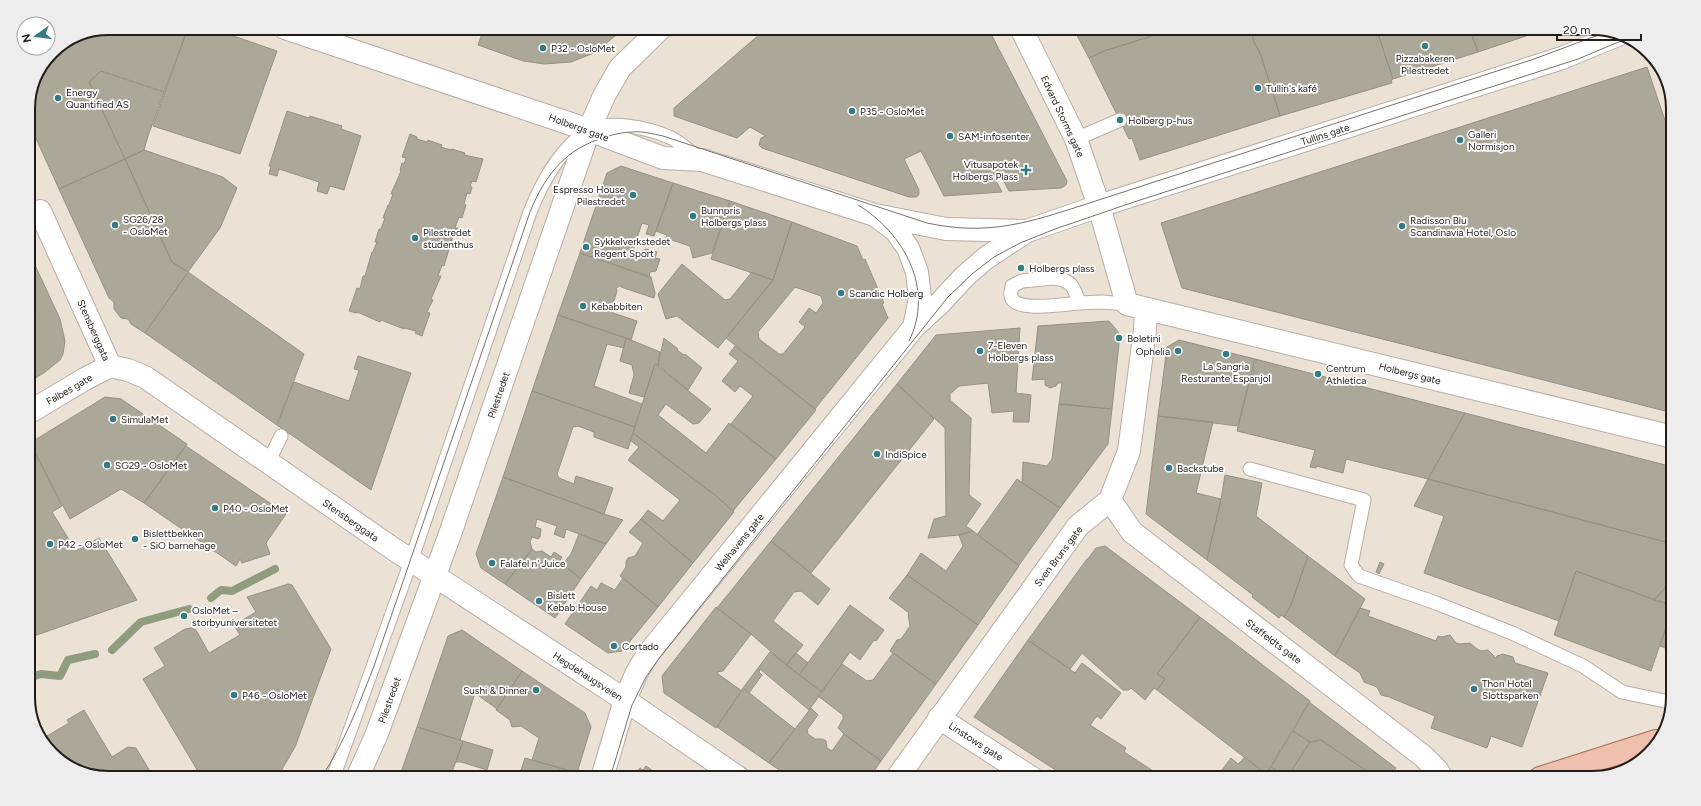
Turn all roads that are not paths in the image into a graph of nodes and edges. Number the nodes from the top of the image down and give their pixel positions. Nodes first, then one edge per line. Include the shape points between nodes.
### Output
1 (306, 35) edge
2 (654, 35) edge
3 (1024, 35) edge
4 (1612, 38) edge
5 (1120, 120) dead end
6 (589, 130) junction
7 (1076, 139) junction
8 (1099, 206) junction
9 (40, 211) dead end
10 (875, 215) junction
11 (1027, 231) junction
12 (1079, 303) junction
13 (1137, 307) junction
14 (914, 327) junction
15 (110, 366) junction
16 (35, 410) edge
17 (1666, 435) edge
18 (282, 436) dead end
19 (268, 463) junction
20 (1250, 469) dead end
21 (1110, 500) junction
22 (411, 561) junction
23 (435, 576) junction
24 (624, 700) junction
25 (1666, 701) edge
26 (939, 718) junction
27 (1649, 744) edge
28 (336, 771) edge
29 (360, 771) edge
30 (604, 771) edge
31 (728, 771) edge
32 (902, 771) edge
33 (1021, 771) edge
34 (1438, 771) edge
35 (1563, 771) edge

1 - 6 street, Holbergs gate
2 - 6 street, Pilestredet via 620,68
3 - 7 street, Edvard Storms gate
4 - 8 street, Tullins gate via 1562,58
5 - 7 lane
6 - 10 street, Holbergs gate via 663,158 702,160
6 - 22 lane via 561,157 538,194
6 - 23 street, Pilestredet
7 - 8 street, Edvard Storms gate
8 - 11 street, Tullins gate
8 - 13 street, Sven Bruns gate
9 - 15 street, Stensberggata
10 - 11 street via 946,229
10 - 14 street via 896,231 908,248 917,272 920,298
11 - 14 street via 986,258
12 - 12 lane via 1029,307 1018,304 1010,295 1012,286 1022,281 1065,279 1074,288
12 - 13 lane via 1102,302
13 - 17 street, Holbergs gate
13 - 21 street, Sven Bruns gate via 1145,330 1129,451
14 - 24 street, Welhavens gate via 648,654
15 - 16 street, Falbes gate
15 - 19 street, Stensberggata via 144,377
18 - 19 lane
19 - 22 street, Stensberggata
20 - 25 lane via 1364,500 1350,565 1359,576 1512,633 1583,666 1622,692
21 - 26 street, Sven Bruns gate via 1078,526
21 - 34 street, Staffeldts gate via 1132,532 1423,756
22 - 23 street, Stensberggata
22 - 28 lane
23 - 24 street, Hegdehaugsveien
23 - 29 street, Pilestredet via 376,736
24 - 30 street, Welhavens gate
24 - 31 street, Hegdehaugsveien
26 - 32 street, Sven Bruns gate
26 - 33 street, Linstows gate
27 - 35 main road

